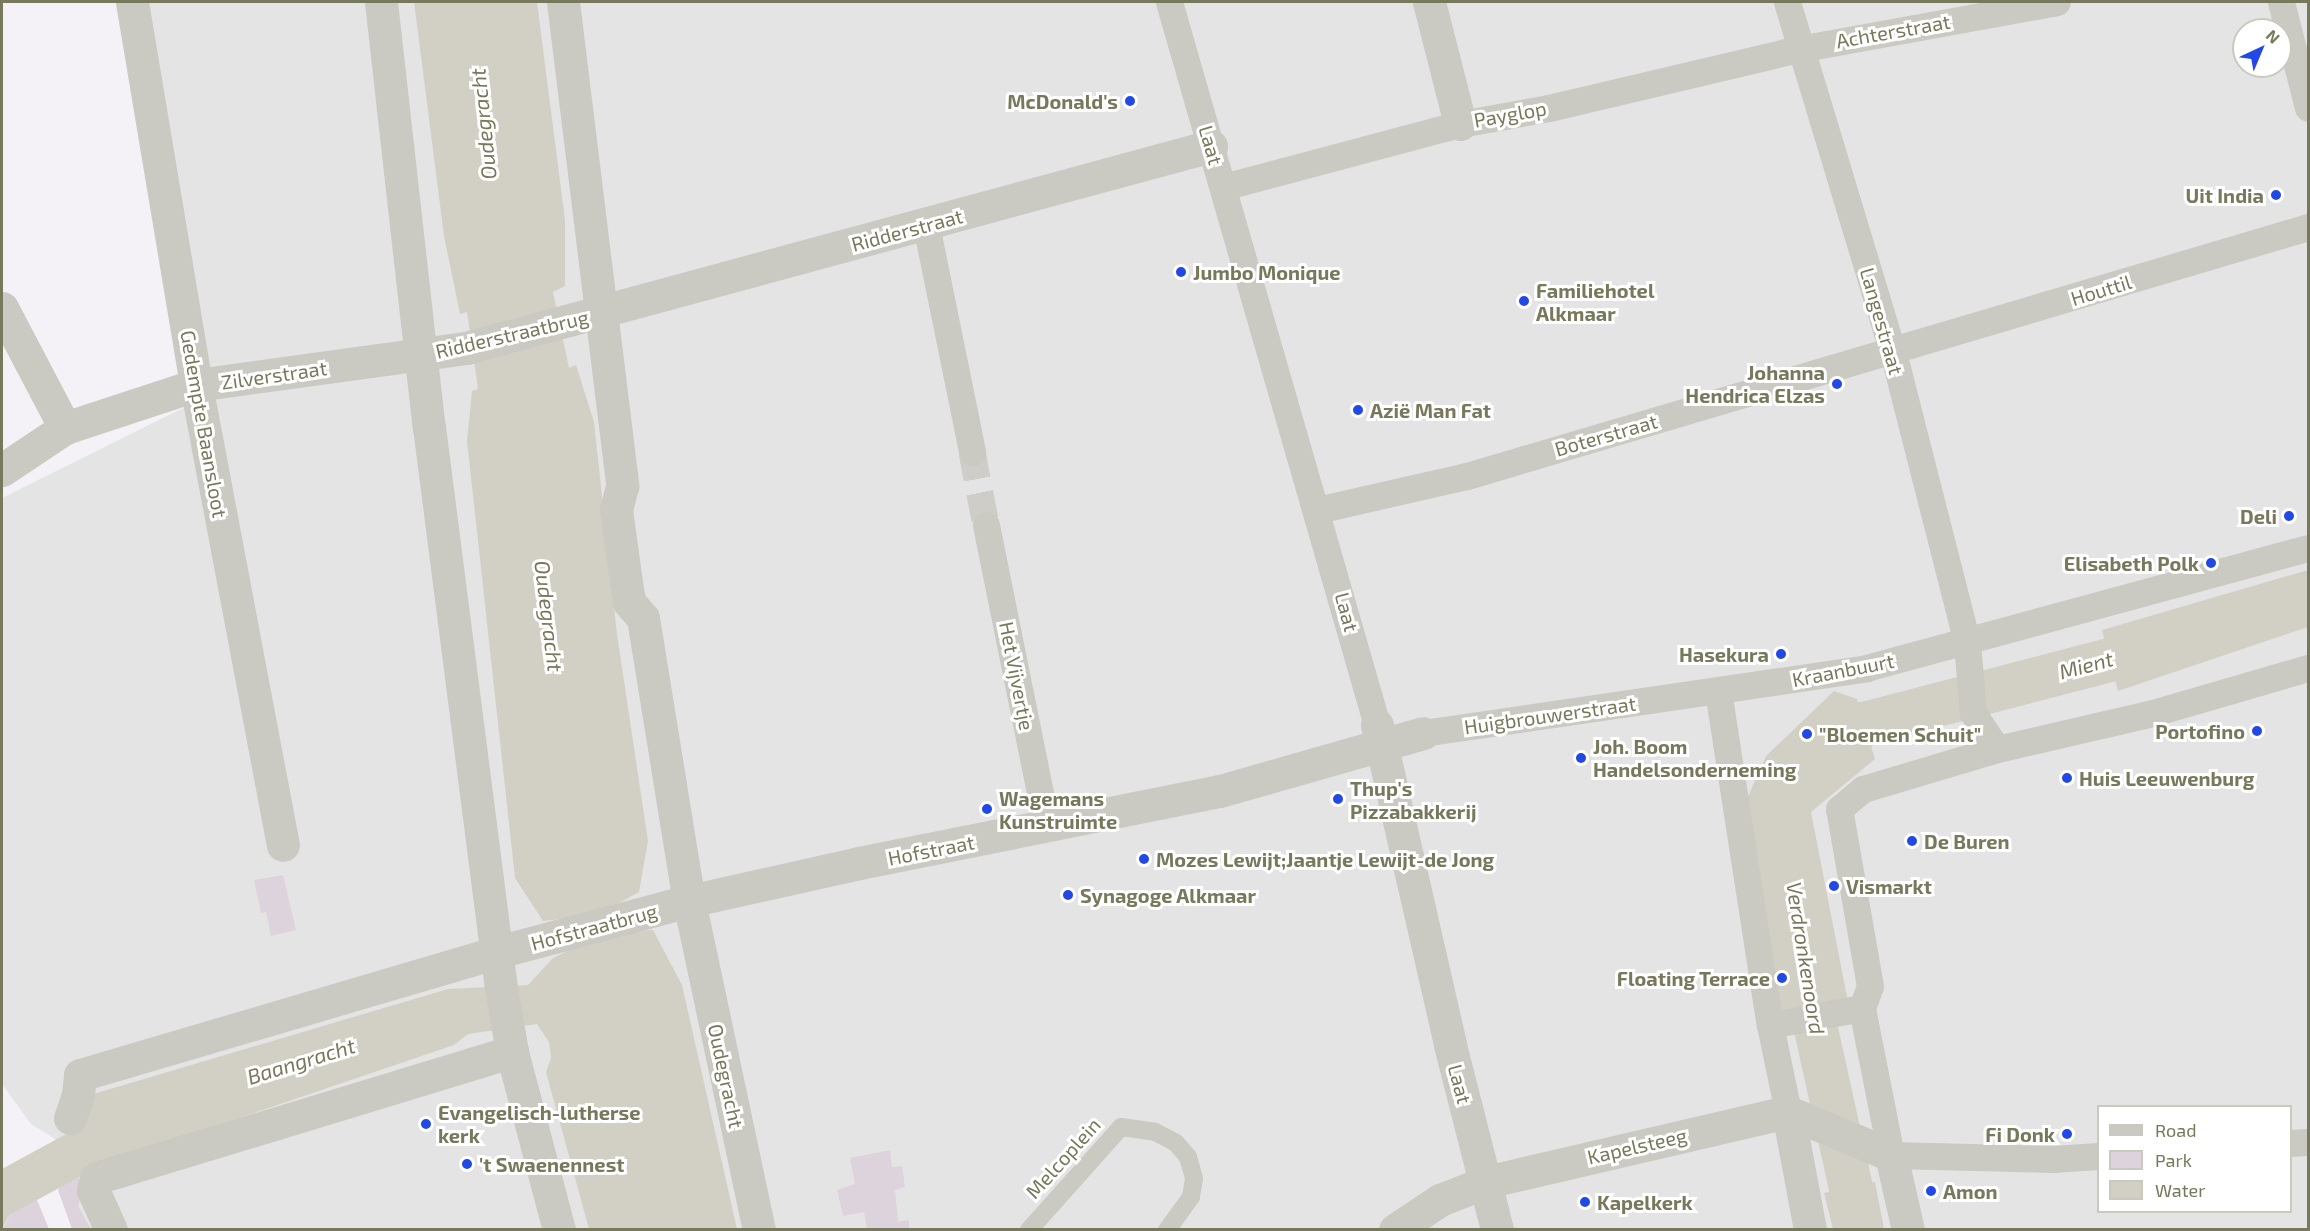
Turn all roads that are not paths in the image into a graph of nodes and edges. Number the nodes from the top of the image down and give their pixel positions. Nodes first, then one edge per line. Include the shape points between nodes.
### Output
1 (132, 2) edge
2 (381, 2) edge
3 (563, 2) edge
4 (1170, 2) edge
5 (1429, 2) edge
6 (1787, 2) edge
7 (2057, 2) edge
8 (2281, 2) edge
9 (1799, 49) junction
10 (2308, 108) edge
11 (1460, 124) junction
12 (1211, 146) junction
13 (1223, 187) junction
14 (926, 225) junction
15 (2308, 227) edge
16 (2, 308) edge
17 (602, 313) junction
18 (1893, 352) junction
19 (422, 355) junction
20 (196, 385) junction
21 (65, 428) junction
22 (972, 452) tunnel mouth
23 (2, 470) edge
24 (1317, 510) junction
25 (987, 525) tunnel mouth
26 (2308, 548) edge
27 (1967, 643) junction
28 (2308, 668) edge
29 (1718, 691) junction
30 (1423, 733) joint
31 (1380, 735) junction
32 (1997, 749) junction
33 (1047, 828) junction
34 (283, 845) dead end
35 (689, 902) junction
36 (498, 952) junction
37 (1861, 1002) junction
38 (1770, 1024) junction
39 (512, 1052) junction
40 (1788, 1112) junction
41 (70, 1118) dead end
42 (2308, 1142) edge
43 (2292, 1143) edge
44 (1891, 1155) junction
45 (2097, 1156) edge
46 (1486, 1182) junction
47 (111, 1230) edge
48 (559, 1230) edge
49 (759, 1230) edge
50 (1029, 1230) edge
51 (1167, 1230) edge
52 (1395, 1230) edge
53 (1497, 1230) edge
54 (1810, 1230) edge
55 (1908, 1230) edge

1 - 20 street, Gedempte Baansloot
2 - 19 street
3 - 17 street, Oudegracht
4 - 12 street, Laat
5 - 11 street
6 - 9 street, Langestraat
7 - 9 street, Achterstraat
8 - 10 street
9 - 11 street, Payglop via 1549,108
9 - 18 street, Langestraat
11 - 13 street, Payglop
12 - 13 street, Laat
12 - 14 street, Ridderstraat
13 - 24 street, Laat
14 - 17 street, Ridderstraat
14 - 22 street
15 - 18 street, Houttil
16 - 21 street
17 - 19 street, Ridderstraatbrug via 466,348
17 - 35 street, Oudegracht via 622,486 616,510 626,582 629,602 644,618
18 - 24 street, Boterstraat via 1467,476
18 - 27 street, Langestraat
19 - 20 street, Zilverstraat
19 - 36 street
20 - 21 street, Zilverstraat
20 - 34 street, Gedempte Baansloot
21 - 23 street, Zilverstraat
24 - 31 street, Laat
25 - 33 street, Het Vijvertje
26 - 27 street
27 - 29 street, Kraanbuurt via 1866,668
27 - 32 street, Langestraat via 1973,713
28 - 32 street via 2153,713
29 - 30 street, Huigbrouwerstraat
29 - 38 street
30 - 31 street, Huigbrouwerstraat
31 - 33 street, Hofstraat via 1220,791
31 - 46 street, Laat via 1449,1039
32 - 37 street via 1863,789 1839,808
33 - 35 street, Hofstraat via 859,863
35 - 36 street, Hofstraatbrug
35 - 49 street, Oudegracht
36 - 39 street
36 - 41 street via 80,1075
37 - 38 street
37 - 44 street
38 - 40 street
39 - 47 street via 96,1178 93,1190
39 - 48 street
40 - 44 street
40 - 46 street, Kapelsteeg
40 - 54 street
42 - 43 street
44 - 45 street via 2053,1159
44 - 55 street
46 - 52 street, Kapelsteeg via 1440,1200
46 - 53 street, Laat
50 - 51 lane, Melcoplein via 1121,1127 1155,1132 1175,1142 1188,1157 1194,1178 1191,1197

